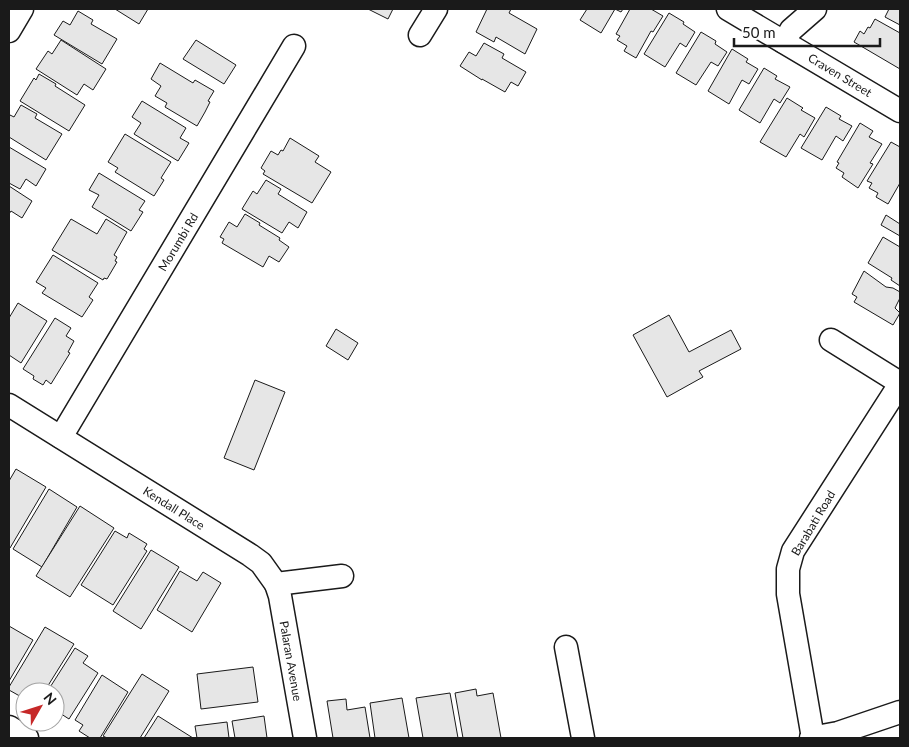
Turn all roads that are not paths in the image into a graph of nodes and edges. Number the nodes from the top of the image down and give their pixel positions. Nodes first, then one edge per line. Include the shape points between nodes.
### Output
1 (22, 9) edge
2 (436, 9) edge
3 (728, 9) edge
4 (815, 9) edge
5 (9, 31) edge
6 (420, 35) dead end
7 (784, 42) junction
8 (294, 46) dead end
9 (900, 111) edge
10 (831, 340) dead end
11 (900, 383) edge
12 (9, 405) edge
13 (61, 437) junction
14 (342, 576) dead end
15 (276, 584) junction
16 (566, 647) dead end
17 (900, 712) edge
18 (9, 727) edge
19 (840, 735) edge
20 (27, 738) edge
21 (305, 738) edge
22 (583, 738) edge
23 (812, 738) edge

1 - 5 street
2 - 6 street
3 - 7 street, Craven Street
4 - 7 street via 791,30
7 - 9 street, Craven Street
8 - 13 street, Morumbi Rd
10 - 11 street
11 - 23 street, Barabati Road via 793,551 788,569 788,594
12 - 13 street, Kendall Place
13 - 15 street, Kendall Place via 250,555 261,563
14 - 15 street
15 - 21 street, Palaran Avenue
16 - 22 street
17 - 19 street
18 - 20 street
19 - 23 street

